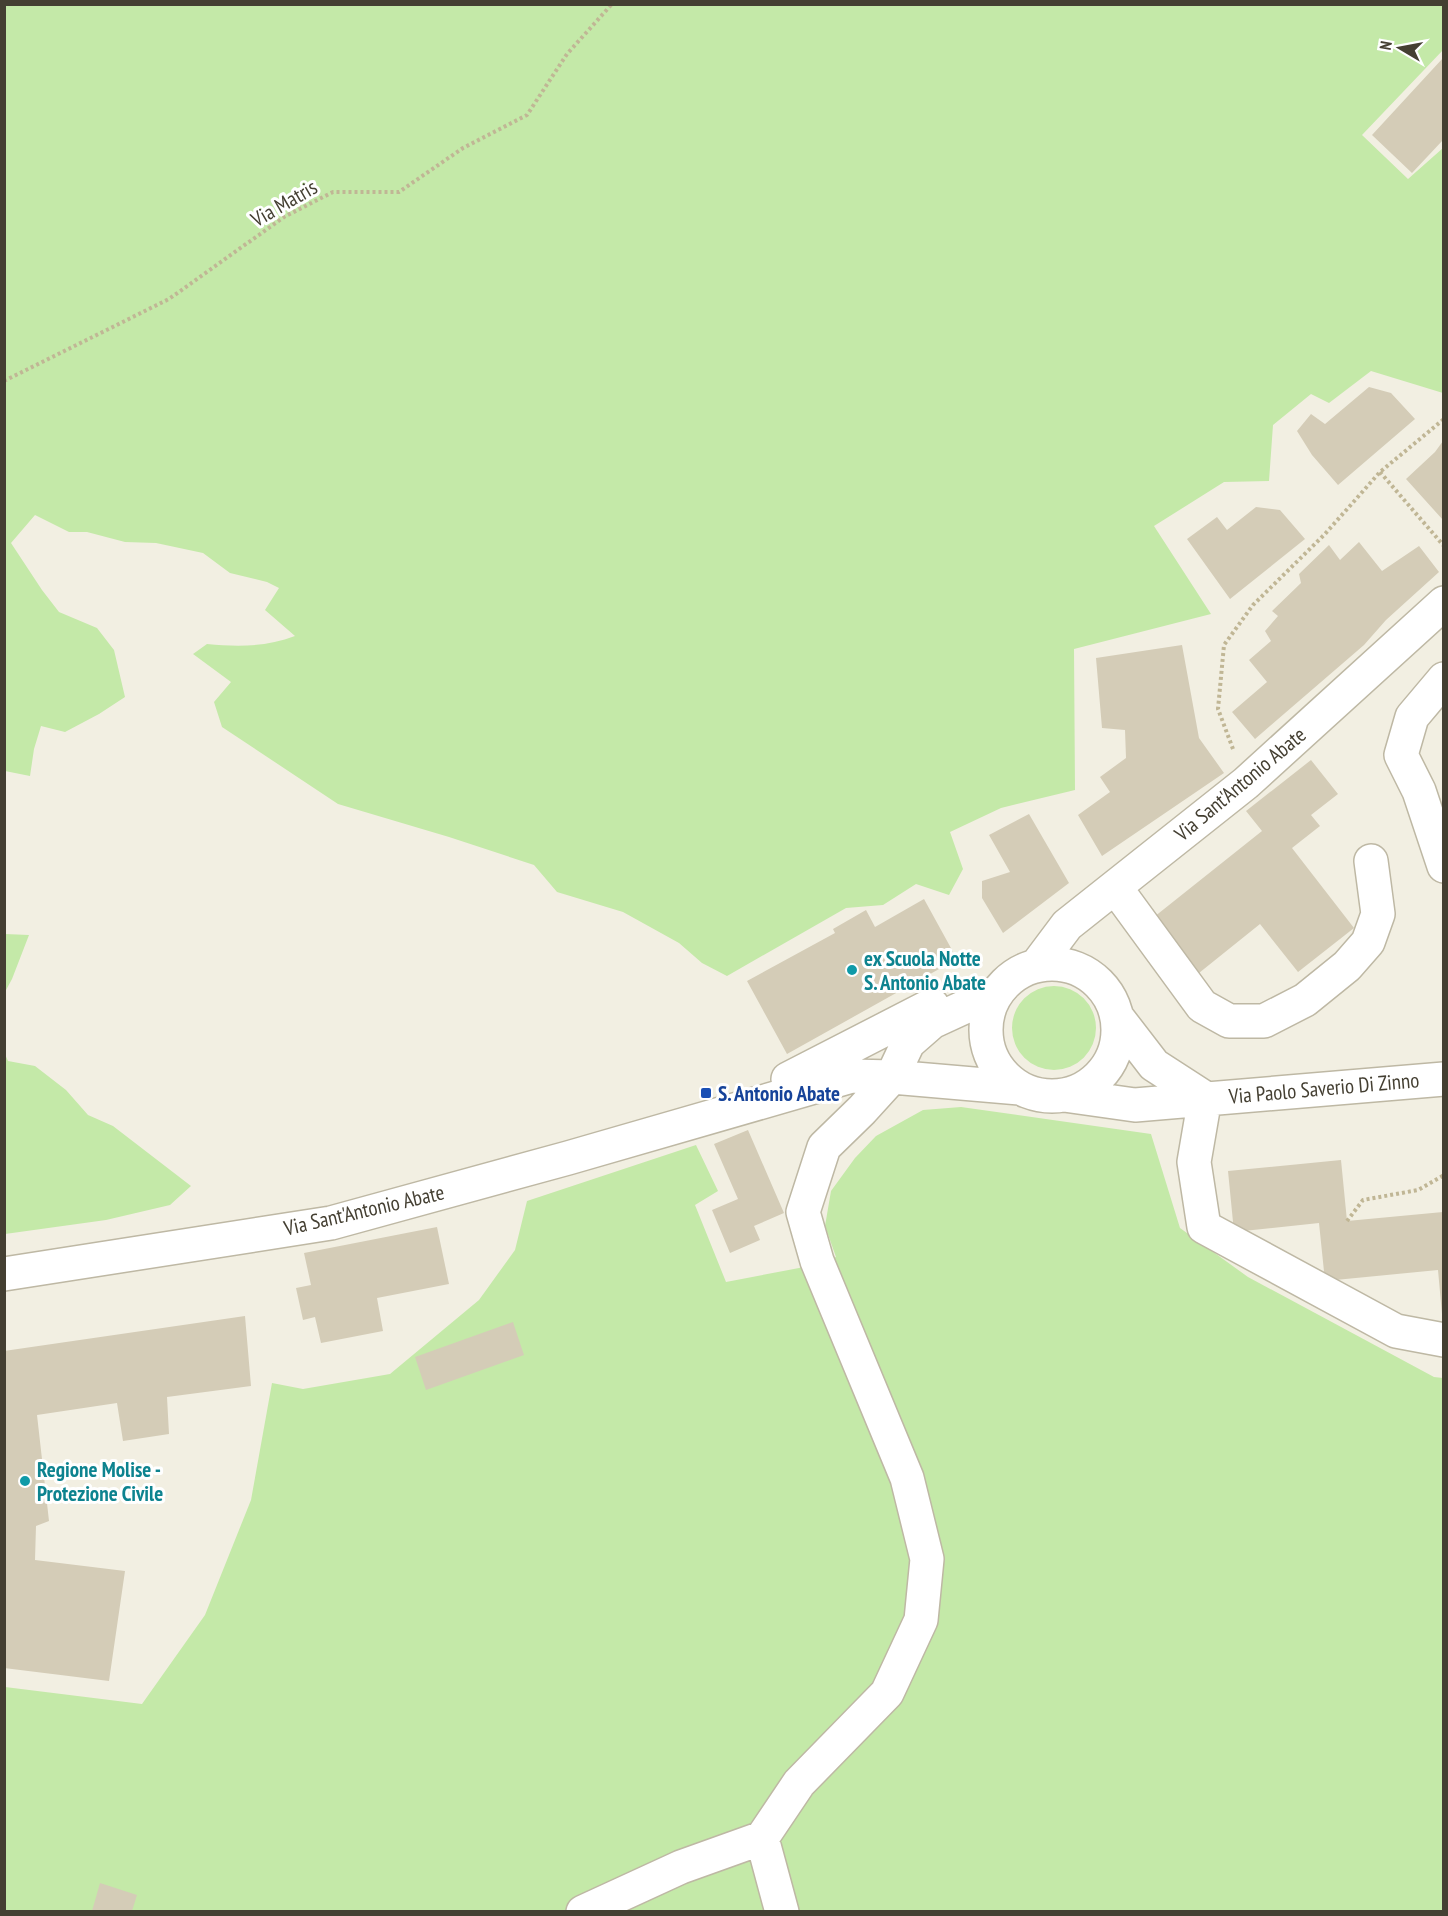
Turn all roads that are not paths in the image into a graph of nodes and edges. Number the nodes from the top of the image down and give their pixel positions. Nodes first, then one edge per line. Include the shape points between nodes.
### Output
1 (1443, 603) edge
2 (1443, 679) edge
3 (1371, 861) dead end
4 (1443, 866) edge
5 (1115, 887) junction
6 (1016, 977) junction
7 (1117, 1017) junction
8 (892, 1077) junction
9 (1443, 1078) edge
10 (1020, 1088) junction
11 (1064, 1095) junction
12 (1205, 1098) junction
13 (717, 1116) junction
14 (4, 1274) edge
15 (1443, 1340) edge
16 (762, 1838) junction
17 (583, 1911) edge
18 (782, 1911) edge

1 - 5 street, Via Sant'Antonio Abate via 1246,783
2 - 4 street via 1412,717 1401,755 1419,791
3 - 5 street via 1378,914 1368,942 1347,966 1305,1000 1264,1021 1229,1021 1202,1006
5 - 6 street, Via Sant'Antonio Abate via 1067,926
6 - 7 street via 1058,963 1078,969 1096,981 1109,997
6 - 8 street via 932,1022 908,1042
6 - 10 street via 987,1017 987,1045 999,1070
6 - 13 street, Via Sant'Antonio Abate via 981,983 930,1006
7 - 11 street via 1116,1043 1107,1067 1088,1085
7 - 12 street, Via Paolo Saverio Di Zinno via 1154,1065
8 - 10 street, Via Sant'Antonio Abate
8 - 13 street, Via Sant'Antonio Abate via 852,1076
8 - 16 street via 824,1147 803,1212 817,1261 907,1478 927,1559 921,1620 887,1693 799,1783
9 - 12 street, Via Paolo Saverio Di Zinno
10 - 11 street via 1041,1095
11 - 12 street, Via Paolo Saverio Di Zinno via 1135,1105
12 - 15 street via 1194,1162 1204,1227 1396,1331
13 - 14 street, Via Sant'Antonio Abate via 331,1223
16 - 17 street via 681,1867
16 - 18 street

